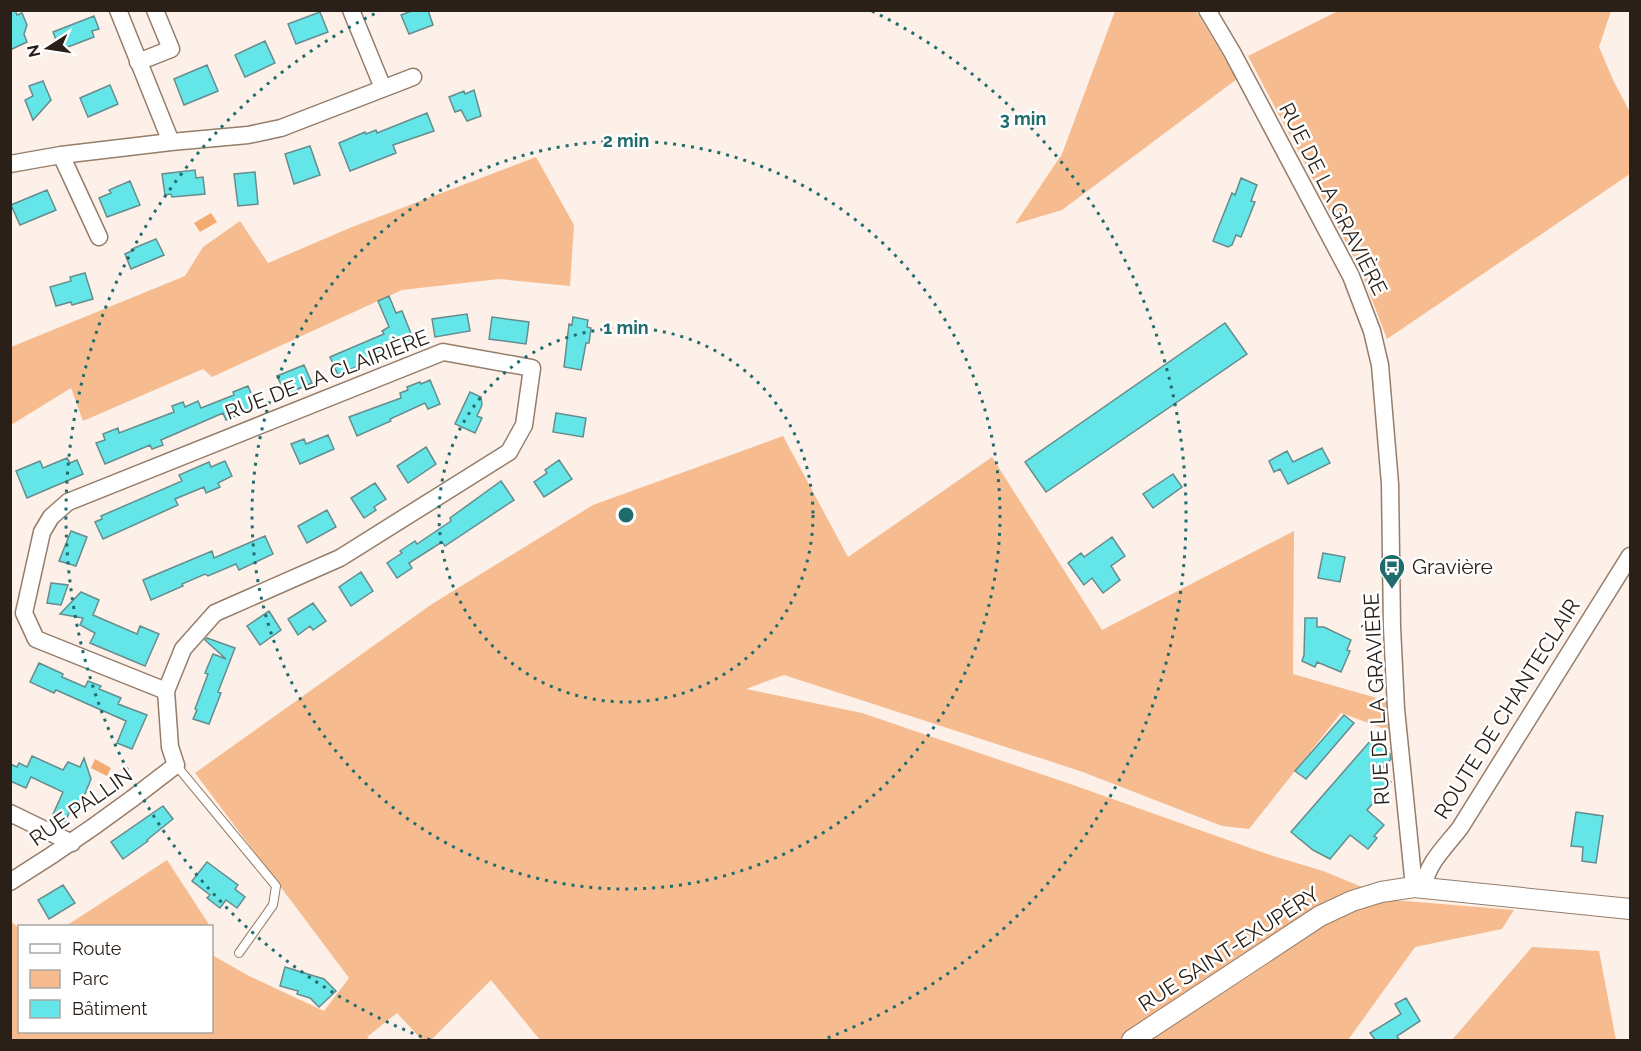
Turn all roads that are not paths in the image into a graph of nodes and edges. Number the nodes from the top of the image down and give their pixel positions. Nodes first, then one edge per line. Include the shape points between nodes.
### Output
1 (118, 10) edge
2 (155, 10) edge
3 (351, 10) edge
4 (1207, 10) edge
5 (138, 62) junction
6 (413, 77) dead end
7 (383, 88) junction
8 (171, 142) junction
9 (61, 155) junction
10 (11, 161) edge
11 (99, 237) dead end
12 (1630, 556) edge
13 (166, 691) junction
14 (176, 765) junction
15 (10, 813) edge
16 (72, 843) junction
17 (10, 882) edge
18 (1419, 887) junction
19 (1630, 909) edge
20 (239, 953) dead end
21 (1132, 1041) edge

1 - 5 street
2 - 5 street via 171,49
3 - 7 street
4 - 18 street, RUE DE LA GRAVIÈRE via 1351,276 1372,331 1384,396 1390,484 1396,709
5 - 8 street
6 - 7 street
7 - 8 street via 281,128
8 - 9 street
9 - 10 street
9 - 11 street
12 - 18 street, ROUTE DE CHANTECLAIR
13 - 13 street, RUE DE LA CLAIRIÈRE via 36,639 24,613 42,532 51,517 68,502 443,352 532,368 524,425 509,452 340,558 214,613 183,649
13 - 14 street, RUE DE LA CLAIRIÈRE via 170,747
14 - 16 street, RUE PALLIN
14 - 20 lane via 276,886 273,905
15 - 16 street
16 - 17 street, RUE PALLIN
18 - 19 street, RUE SAINT-EXUPÉRY
18 - 21 street, RUE SAINT-EXUPÉRY via 1381,892 1320,916

